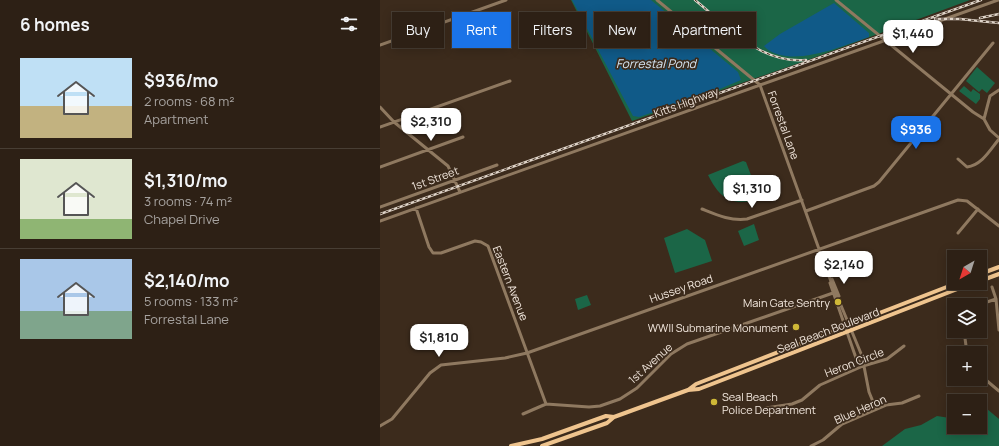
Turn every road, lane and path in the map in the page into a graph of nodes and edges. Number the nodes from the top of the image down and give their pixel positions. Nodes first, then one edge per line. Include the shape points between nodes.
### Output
1 (506, 0) edge
2 (657, 0) edge
3 (836, 0) edge
4 (998, 0) edge
5 (885, 40) junction
6 (993, 43) dead end
7 (380, 45) edge
8 (510, 81) dead end
9 (760, 85) junction
10 (999, 90) edge
11 (952, 95) junction
12 (380, 107) edge
13 (984, 118) junction
14 (394, 122) junction
15 (380, 127) edge
16 (463, 137) dead end
17 (999, 138) edge
18 (429, 149) junction
19 (958, 159) dead end
20 (497, 165) dead end
21 (380, 167) edge
22 (454, 181) junction
23 (460, 192) junction
24 (802, 200) junction
25 (380, 207) edge
26 (416, 208) junction
27 (702, 209) dead end
28 (978, 209) junction
29 (806, 211) junction
30 (380, 221) edge
31 (999, 226) edge
32 (958, 233) dead end
33 (820, 249) junction
34 (999, 267) edge
35 (987, 271) edge
36 (999, 274) edge
37 (829, 275) junction
38 (987, 278) edge
39 (947, 286) edge
40 (992, 287) dead end
41 (955, 290) edge
42 (833, 293) junction
43 (996, 299) junction
44 (987, 302) edge
45 (847, 325) junction
46 (999, 330) edge
47 (849, 331) junction
48 (904, 346) dead end
49 (527, 353) junction
50 (863, 366) junction
51 (987, 381) edge
52 (688, 390) junction
53 (999, 391) edge
54 (919, 396) dead end
55 (546, 404) junction
56 (766, 408) dead end
57 (876, 409) junction
58 (523, 414) dead end
59 (614, 417) junction
60 (380, 426) edge
61 (511, 446) edge
62 (542, 446) edge
63 (811, 446) edge

1 - 7 street
2 - 9 street, Forrestal Lane
3 - 5 street
4 - 5 street, Kitts Highway
5 - 9 street, Kitts Highway
5 - 11 street
6 - 11 street
8 - 14 street
9 - 23 street, Kitts Highway
9 - 24 street, Forrestal Lane
10 - 13 street via 990,96
11 - 13 street
11 - 29 street via 884,178 874,186
12 - 14 street
13 - 17 street via 990,130
14 - 15 street
14 - 18 street
16 - 18 street
17 - 19 street via 984,158 971,166 967,167
18 - 21 street
18 - 22 street via 448,166
20 - 22 street, 1st Street
22 - 23 street
22 - 25 street, 1st Street
23 - 26 street, Kitts Highway
24 - 27 street via 738,220 722,218
24 - 29 street, Forrestal Lane
26 - 30 street, Kitts Highway
26 - 49 street, Eastern Avenue via 433,253 441,253 475,241 488,246
28 - 31 street, Hussey Road
28 - 32 street
28 - 33 street, Hussey Road via 967,200 958,200
29 - 33 street, Forrestal Lane
33 - 37 street, Forrestal Lane
33 - 49 street, Hussey Road
34 - 35 main road
36 - 38 main road
37 - 42 street, Forrestal Lane
37 - 45 street, Forrestal Lane
39 - 45 main road, Seal Beach Boulevard
40 - 43 street
41 - 47 main road, Seal Beach Boulevard
42 - 45 street, Forrestal Lane
42 - 55 street, 1st Avenue via 687,344 671,354 632,391 609,403 589,407
43 - 44 street
43 - 46 street
45 - 47 street
45 - 52 main road, Seal Beach Boulevard via 696,384
47 - 50 street via 862,356
47 - 50 street via 856,358
47 - 52 main road, Seal Beach Boulevard via 699,389
48 - 50 street, Heron Circle via 887,359
49 - 55 street, Eastern Avenue
49 - 60 street, Hussey Road via 442,365 430,373 392,419
50 - 56 street, Heron Circle via 820,385 802,400
50 - 57 street
51 - 53 street
52 - 59 main road, Seal Beach Boulevard
54 - 57 street, Blue Heron
55 - 58 street, 1st Avenue
57 - 63 street, Blue Heron via 842,424
59 - 61 main road, Seal Beach Boulevard via 606,416 553,436
59 - 62 main road, Seal Beach Boulevard via 607,423

